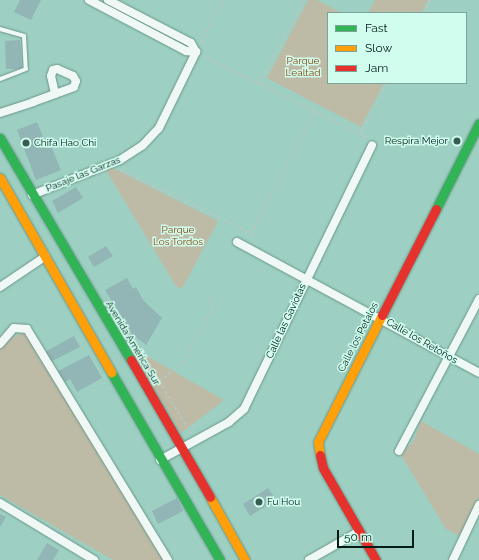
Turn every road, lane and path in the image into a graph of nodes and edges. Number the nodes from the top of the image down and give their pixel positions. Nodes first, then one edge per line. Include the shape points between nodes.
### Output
1 (89, 0) edge
2 (108, 0) edge
3 (224, 0) edge
4 (304, 0) edge
5 (431, 0) edge
6 (425, 12) edge
7 (0, 29) edge
8 (196, 52) junction
9 (0, 79) edge
10 (260, 84) junction
11 (386, 84) edge
12 (55, 94) dead end
13 (315, 111) junction
14 (0, 113) edge
15 (479, 123) edge
16 (360, 134) junction
17 (476, 137) edge
18 (0, 138) edge
19 (372, 145) joint
20 (110, 164) junction
21 (0, 178) edge
22 (32, 194) junction
23 (251, 233) junction
24 (237, 242) dead end
25 (251, 250) junction
26 (46, 256) junction
27 (306, 279) junction
28 (0, 287) edge
29 (206, 296) dead end
30 (479, 299) edge
31 (116, 309) dead end
32 (380, 317) junction
33 (0, 344) edge
34 (450, 357) junction
35 (479, 373) edge
36 (159, 380) junction
37 (195, 440) junction
38 (183, 447) junction
39 (399, 451) dead end
40 (160, 460) junction
41 (0, 503) edge
42 (479, 505) edge
43 (358, 532) junction
44 (94, 560) edge
45 (168, 560) edge
46 (220, 560) edge
47 (245, 560) edge
48 (309, 560) edge
49 (376, 560) edge
50 (453, 560) edge

1 - 8 street via 186,51
2 - 8 street via 191,43
3 - 8 path
4 - 10 path
5 - 6 path
7 - 9 lane via 24,36 26,69
8 - 10 path
8 - 20 street, Pasaje las Garzas via 159,128 143,146
10 - 13 path
11 - 16 path
12 - 14 street
13 - 16 path
13 - 23 path
15 - 17 main road, Calle los Petalos
16 - 19 path via 368,138
17 - 32 main road, Calle los Petalos
18 - 22 main road, Avenida América Sur
19 - 27 street, Calle las Gaviotas
20 - 22 street, Pasaje las Garzas
20 - 23 path
21 - 26 main road
22 - 38 main road, Avenida América Sur
23 - 25 path via 256,239
24 - 25 street, Calle los Retoños
25 - 27 street, Calle los Retoños
26 - 28 street
26 - 40 main road
27 - 32 street, Calle los Retoños
27 - 37 street, Calle las Gaviotas via 244,409
29 - 36 path via 213,305 183,363
30 - 34 street
31 - 36 path
32 - 34 street, Calle los Retoños
32 - 43 main road, Calle los Petalos via 318,442 322,468
33 - 45 street via 14,328 27,329
34 - 35 street, Calle los Retoños
34 - 39 street
36 - 37 path
37 - 38 street, Calle las Gaviotas
38 - 40 street, Calle las Gaviotas
38 - 47 main road, Avenida América Sur
40 - 46 main road
41 - 44 street
42 - 50 street
43 - 48 street
43 - 49 main road, Calle los Petalos

